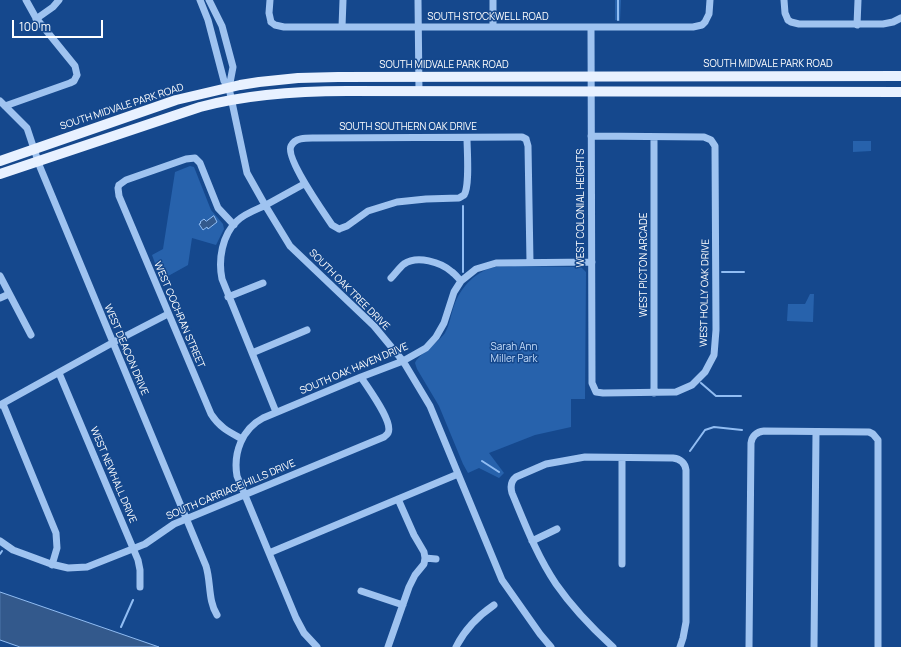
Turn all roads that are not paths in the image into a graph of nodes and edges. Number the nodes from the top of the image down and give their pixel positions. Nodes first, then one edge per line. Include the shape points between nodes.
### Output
1 (26, 0) edge
2 (59, 0) edge
3 (200, 0) edge
4 (209, 0) edge
5 (270, 0) edge
6 (343, 0) edge
7 (418, 0) edge
8 (493, 0) edge
9 (710, 0) edge
10 (784, 0) edge
11 (858, 0) edge
12 (901, 18) edge
13 (36, 19) junction
14 (788, 20) junction
15 (857, 25) junction
16 (782, 26) dead end
17 (342, 27) junction
18 (418, 27) junction
19 (493, 27) junction
20 (590, 27) junction
21 (901, 76) edge
22 (419, 77) junction
23 (590, 77) junction
24 (229, 88) junction
25 (419, 91) junction
26 (590, 91) junction
27 (901, 92) edge
28 (231, 100) junction
29 (3, 104) edge
30 (591, 136) junction
31 (654, 137) junction
32 (467, 138) junction
33 (34, 149) junction
34 (0, 161) edge
35 (38, 161) junction
36 (0, 174) edge
37 (304, 184) junction
38 (264, 205) junction
39 (234, 224) junction
40 (530, 262) junction
41 (592, 262) junction
42 (0, 276) edge
43 (391, 278) dead end
44 (461, 281) junction
45 (263, 283) dead end
46 (9, 294) junction
47 (228, 297) junction
48 (0, 298) edge
49 (168, 314) junction
50 (307, 330) dead end
51 (31, 335) dead end
52 (112, 342) junction
53 (252, 353) junction
54 (403, 361) junction
55 (59, 373) junction
56 (361, 377) junction
57 (593, 391) joint
58 (654, 393) junction
59 (2, 404) edge
60 (276, 412) junction
61 (816, 432) junction
62 (242, 439) junction
63 (622, 458) junction
64 (458, 474) junction
65 (244, 495) junction
66 (398, 499) junction
67 (186, 519) junction
68 (557, 529) dead end
69 (0, 541) edge
70 (532, 541) junction
71 (133, 549) junction
72 (269, 553) junction
73 (425, 558) junction
74 (436, 559) dead end
75 (622, 564) dead end
76 (52, 565) junction
77 (140, 587) dead end
78 (361, 591) dead end
79 (402, 605) junction
80 (494, 605) dead end
81 (217, 615) dead end
82 (317, 647) edge
83 (388, 647) edge
84 (456, 647) edge
85 (551, 647) edge
86 (613, 647) edge
87 (680, 647) edge
88 (749, 647) edge
89 (814, 647) edge
90 (878, 647) edge

1 - 13 street
2 - 13 street
3 - 24 street via 224,81
4 - 24 street via 222,26 233,66
5 - 17 street, SOUTH STOCKWELL ROAD via 269,24 284,27
6 - 17 street
7 - 18 street
8 - 19 street
9 - 20 street, SOUTH STOCKWELL ROAD via 708,24 693,27
10 - 14 street
11 - 15 street
12 - 15 street via 888,24
13 - 29 street via 75,66 80,76 70,83
14 - 15 street via 795,24
14 - 16 street
17 - 18 street, SOUTH STOCKWELL ROAD
18 - 19 street, SOUTH STOCKWELL ROAD
18 - 22 street
19 - 20 street, SOUTH STOCKWELL ROAD
20 - 23 street, WEST COLONIAL HEIGHTS
21 - 23 main road, SOUTH MIDVALE PARK ROAD
22 - 23 main road, SOUTH MIDVALE PARK ROAD
22 - 24 main road, SOUTH MIDVALE PARK ROAD via 303,78
22 - 25 street
23 - 26 street, WEST COLONIAL HEIGHTS
24 - 28 street, SOUTH OAK TREE DRIVE
24 - 33 main road, SOUTH MIDVALE PARK ROAD via 176,100
25 - 26 main road
25 - 28 main road via 318,91
26 - 27 main road
26 - 30 street, WEST COLONIAL HEIGHTS
28 - 35 main road via 200,107
28 - 38 street, SOUTH OAK TREE DRIVE via 247,173
29 - 33 street, WEST DEACON DRIVE via 27,128
30 - 31 street
30 - 41 street, WEST COLONIAL HEIGHTS
31 - 58 street, WEST PICTON ARCADE
31 - 58 street, WEST HOLLY OAK DRIVE via 704,137 713,139 716,148 714,355 705,372 692,385 676,392
32 - 37 street, SOUTH SOUTHERN OAK DRIVE via 300,139 289,143 291,156
32 - 37 street via 466,197 397,202 368,212 339,232
32 - 40 street, SOUTH SOUTHERN OAK DRIVE via 527,138
33 - 34 main road, SOUTH MIDVALE PARK ROAD
33 - 35 street, WEST DEACON DRIVE
35 - 36 main road
35 - 52 street, WEST DEACON DRIVE
37 - 38 street
38 - 39 street
38 - 54 street, SOUTH OAK TREE DRIVE via 290,246 374,326
39 - 47 street via 223,247 220,270
39 - 49 street, WEST COCHRAN STREET via 218,208 197,157 117,184 119,196
40 - 41 street, SOUTH OAK HAVEN DRIVE
40 - 44 street, SOUTH OAK HAVEN DRIVE via 496,263 476,269
41 - 57 street, WEST COLONIAL HEIGHTS
42 - 46 street
43 - 44 street via 404,264 425,261 440,264
44 - 54 street, SOUTH OAK HAVEN DRIVE via 436,337 426,348
45 - 47 street
46 - 48 street
46 - 51 street
47 - 53 street
49 - 52 street
49 - 62 street, WEST COCHRAN STREET via 211,414 223,429
50 - 53 street
52 - 55 street
52 - 67 street, WEST DEACON DRIVE
53 - 60 street
54 - 56 street, SOUTH OAK HAVEN DRIVE
54 - 64 street, SOUTH OAK TREE DRIVE via 430,406
55 - 59 street
55 - 71 street, WEST NEWHALL DRIVE
56 - 60 street, SOUTH OAK HAVEN DRIVE
56 - 65 street, SOUTH CARRIAGE HILLS DRIVE via 377,400 391,431 384,437
57 - 58 street, WEST HOLLY OAK DRIVE
59 - 76 street via 56,533 57,548
60 - 62 street, SOUTH OAK HAVEN DRIVE via 256,422
61 - 88 street via 761,432 752,435
61 - 89 street
61 - 90 street via 877,433
62 - 65 street, SOUTH OAK HAVEN DRIVE via 236,468
63 - 70 street via 585,457 546,464 509,482
63 - 75 street
63 - 87 street via 684,458 686,622
64 - 66 street
64 - 85 street, SOUTH OAK TREE DRIVE via 502,580
65 - 67 street, SOUTH CARRIAGE HILLS DRIVE
65 - 72 street, SOUTH OAK HAVEN DRIVE
66 - 72 street
66 - 73 street
67 - 71 street, SOUTH CARRIAGE HILLS DRIVE via 169,526 150,541
67 - 81 street, WEST DEACON DRIVE via 206,566 212,602
68 - 70 street
69 - 76 street, SOUTH CARRIAGE HILLS DRIVE via 13,550
70 - 86 street via 565,596
71 - 76 street, SOUTH CARRIAGE HILLS DRIVE via 87,567 68,568
71 - 77 street, WEST NEWHALL DRIVE via 139,565
72 - 82 street, SOUTH OAK HAVEN DRIVE via 296,618
73 - 74 street
73 - 79 street
78 - 79 street
79 - 83 street
80 - 84 street via 472,623

